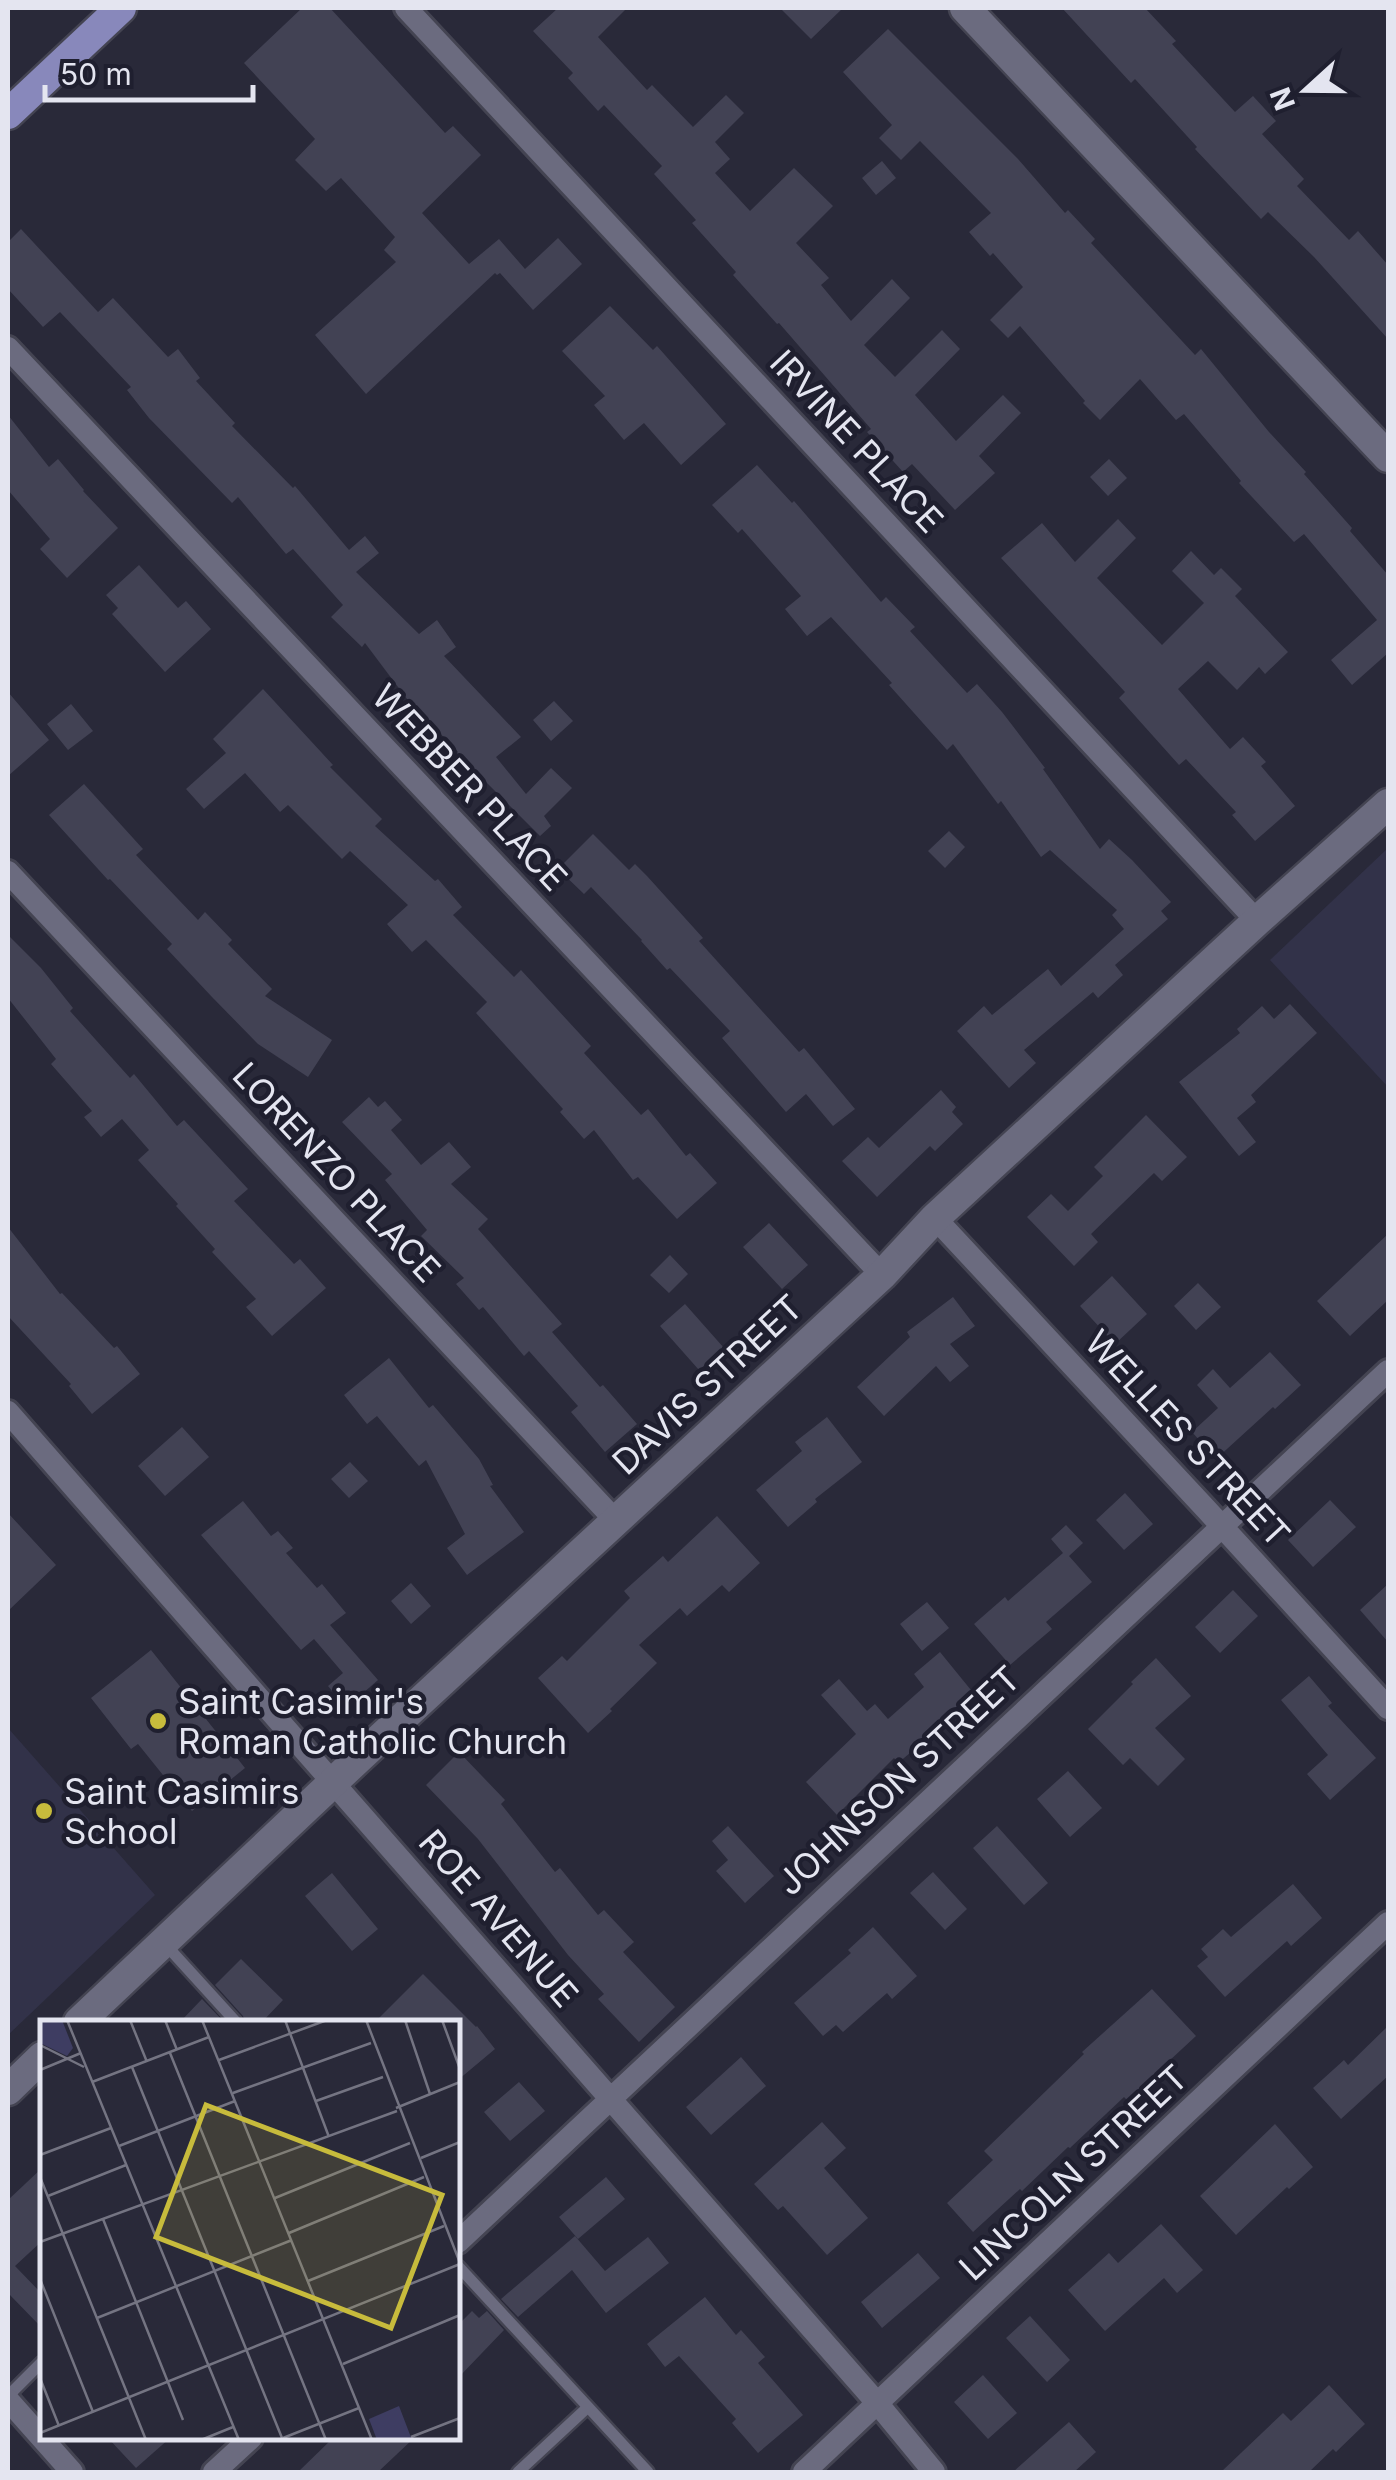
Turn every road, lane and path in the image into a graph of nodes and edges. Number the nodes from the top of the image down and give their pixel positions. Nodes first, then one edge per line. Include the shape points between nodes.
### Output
1 (121, 8) edge
2 (406, 8) edge
3 (965, 8) edge
4 (8, 114) edge
5 (8, 348) edge
6 (1388, 457) edge
7 (1388, 804) edge
8 (8, 872) edge
9 (1256, 922) junction
10 (935, 1218) junction
11 (882, 1275) junction
12 (1388, 1370) edge
13 (8, 1412) edge
14 (615, 1520) junction
15 (1222, 1525) junction
16 (1388, 1708) edge
17 (333, 1782) junction
18 (1388, 1923) edge
19 (163, 1943) junction
20 (81, 2020) edge
21 (234, 2020) edge
22 (40, 2059) edge
23 (8, 2090) edge
24 (610, 2098) junction
25 (460, 2240) edge
26 (460, 2268) edge
27 (40, 2364) edge
28 (8, 2398) edge
29 (878, 2404) junction
30 (588, 2407) junction
31 (40, 2435) edge
32 (44, 2440) edge
33 (248, 2440) edge
34 (72, 2472) edge
35 (214, 2472) edge
36 (518, 2472) edge
37 (648, 2472) edge
38 (804, 2472) edge
39 (934, 2472) edge

1 - 4 main road
2 - 9 street, IRVINE PLACE
3 - 6 street
5 - 11 street, WEBBER PLACE
7 - 9 street, DAVIS STREET
8 - 14 street, LORENZO PLACE
9 - 10 street, DAVIS STREET
10 - 11 street, DAVIS STREET
10 - 15 street, WELLES STREET
11 - 14 street, DAVIS STREET
12 - 15 street, JOHNSON STREET
13 - 17 street, ROE AVENUE
14 - 17 street, DAVIS STREET
15 - 16 street, WELLES STREET
15 - 24 street, JOHNSON STREET
17 - 19 street, DAVIS STREET
17 - 24 street, ROE AVENUE
18 - 29 street, LINCOLN STREET
19 - 20 street, DAVIS STREET
19 - 21 lane
22 - 23 street
24 - 25 street, JOHNSON STREET
24 - 29 street, ROE AVENUE
26 - 30 lane
27 - 28 lane
28 - 31 street
29 - 38 street, LINCOLN STREET
29 - 39 street, ROE AVENUE
30 - 36 lane
30 - 37 lane
32 - 34 street
33 - 35 street

